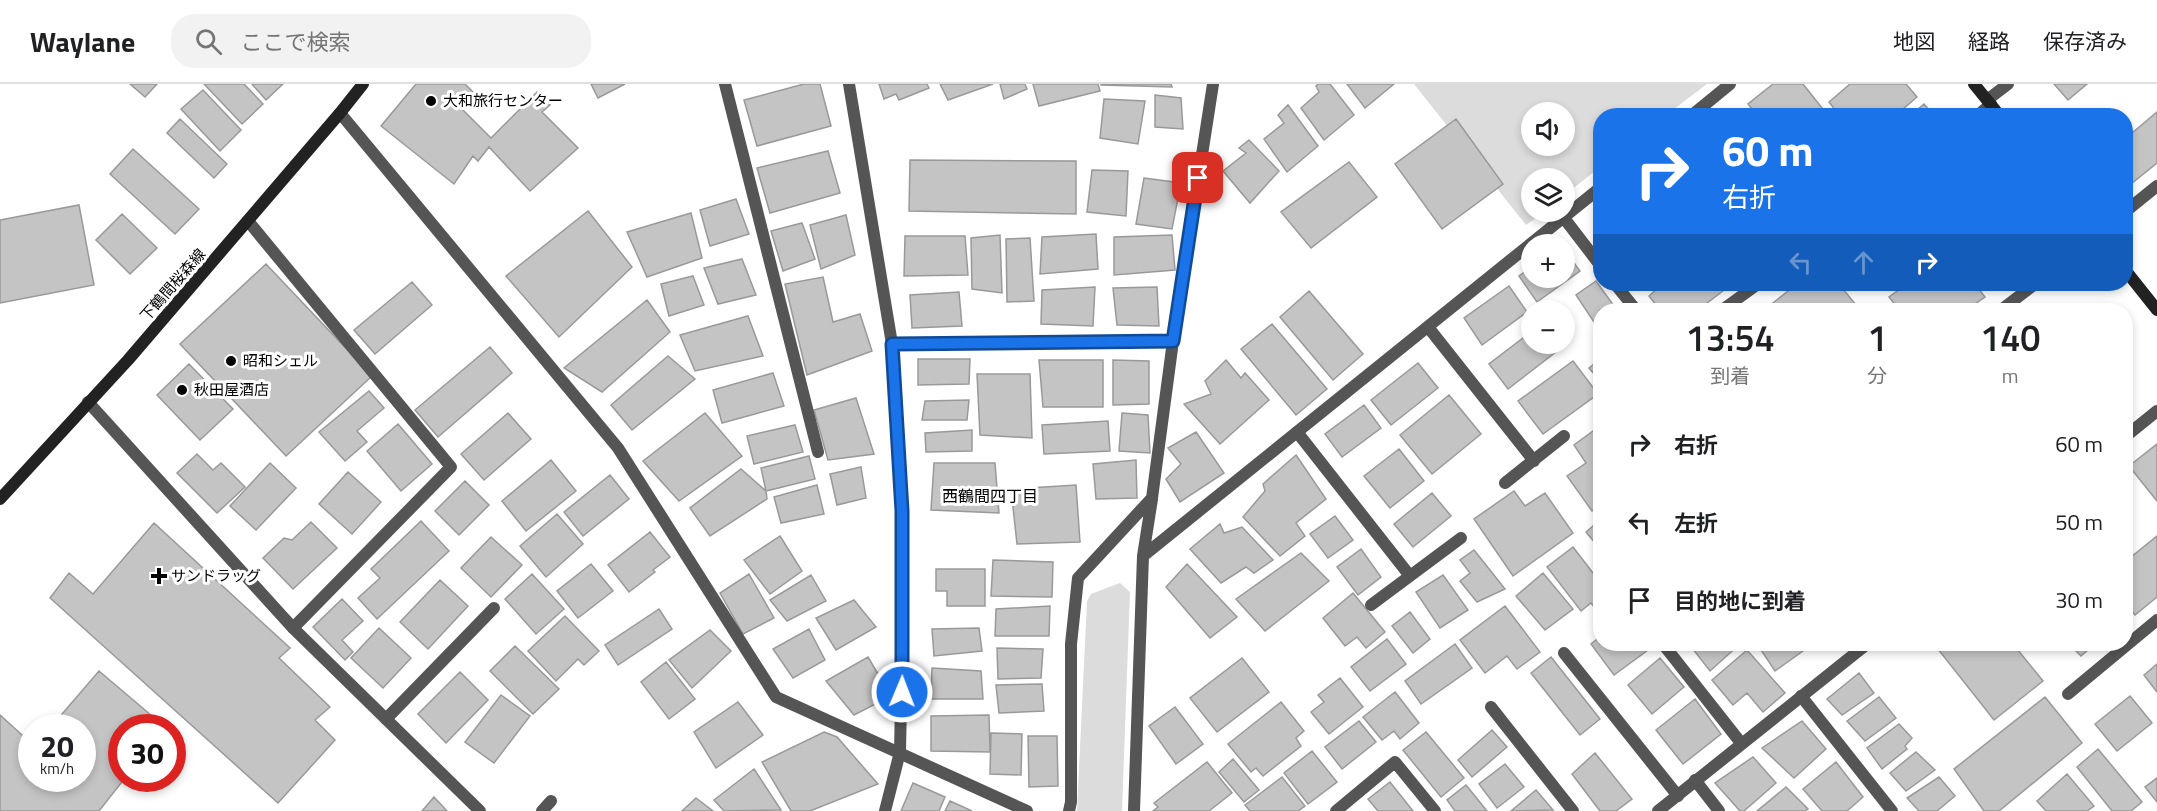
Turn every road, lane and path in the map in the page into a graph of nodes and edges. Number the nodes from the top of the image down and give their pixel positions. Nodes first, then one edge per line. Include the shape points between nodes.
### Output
1 (363, 84) edge
2 (725, 84) edge
3 (849, 84) edge
4 (1213, 84) edge
5 (1730, 84) edge
6 (1974, 84) edge
7 (2008, 84) edge
8 (1989, 102) junction
9 (1701, 108) edge
10 (1984, 108) edge
11 (1994, 108) edge
12 (340, 113) junction
13 (2157, 186) edge
14 (1593, 194) edge
15 (2133, 205) edge
16 (1575, 209) edge
17 (248, 221) junction
18 (1559, 222) edge
19 (1567, 222) edge
20 (1593, 256) edge
21 (2133, 280) edge
22 (1621, 291) edge
23 (1748, 291) edge
24 (2026, 291) edge
25 (1630, 303) edge
26 (1732, 303) edge
27 (2010, 303) edge
28 (2157, 310) edge
29 (1428, 327) junction
30 (1173, 341) junction
31 (892, 344) junction
32 (88, 402) junction
33 (2157, 411) edge
34 (2133, 430) edge
35 (1297, 432) junction
36 (1564, 436) dead end
37 (818, 452) dead end
38 (1534, 461) junction
39 (1505, 483) dead end
40 (1152, 498) junction
41 (0, 499) edge
42 (1461, 538) dead end
43 (1143, 555) junction
44 (1410, 576) junction
45 (1371, 605) dead end
46 (494, 608) dead end
47 (2157, 620) edge
48 (293, 628) junction
49 (2133, 640) edge
50 (1669, 651) edge
51 (1858, 651) edge
52 (2120, 651) edge
53 (1564, 653) dead end
54 (2068, 694) dead end
55 (1802, 696) junction
56 (1491, 707) dead end
57 (386, 719) junction
58 (1742, 743) junction
59 (900, 752) junction
60 (1695, 780) junction
61 (1678, 795) junction
62 (551, 801) dead end
63 (480, 811) edge
64 (542, 811) edge
65 (885, 811) edge
66 (1027, 811) edge
67 (1069, 811) edge
68 (1134, 811) edge
69 (1336, 811) edge
70 (1436, 811) edge
71 (1573, 811) edge
72 (1658, 811) edge
73 (1719, 811) edge
74 (1892, 811) edge

1 - 12 street, 下鶴間桜森線
2 - 37 street
3 - 31 street
4 - 30 street
5 - 9 street
6 - 8 street
7 - 8 street
8 - 10 street
8 - 11 street
12 - 17 street, 下鶴間桜森線
12 - 59 street via 618,448 776,697
13 - 15 street
14 - 16 street
17 - 32 street, 下鶴間桜森線
17 - 48 street via 451,467
18 - 29 street
19 - 20 street
21 - 28 street
22 - 25 street
23 - 26 street
24 - 27 street
29 - 35 street
29 - 38 street
30 - 31 street
30 - 40 street
31 - 59 street via 902,511
32 - 41 street, 下鶴間桜森線
32 - 48 street
33 - 34 street
35 - 43 street
35 - 44 street
36 - 38 street
38 - 39 street
40 - 43 street
40 - 67 street via 1078,578 1071,644
42 - 44 street
43 - 68 street
44 - 45 street
46 - 57 street
47 - 49 street
48 - 57 street
50 - 58 street
51 - 55 street
52 - 54 street
53 - 61 street
55 - 58 street
55 - 74 street
56 - 71 street
57 - 63 street
58 - 60 street
59 - 65 street
59 - 66 street
60 - 61 street
60 - 73 street
61 - 72 street
62 - 64 street
69 - 70 street via 1395,762

